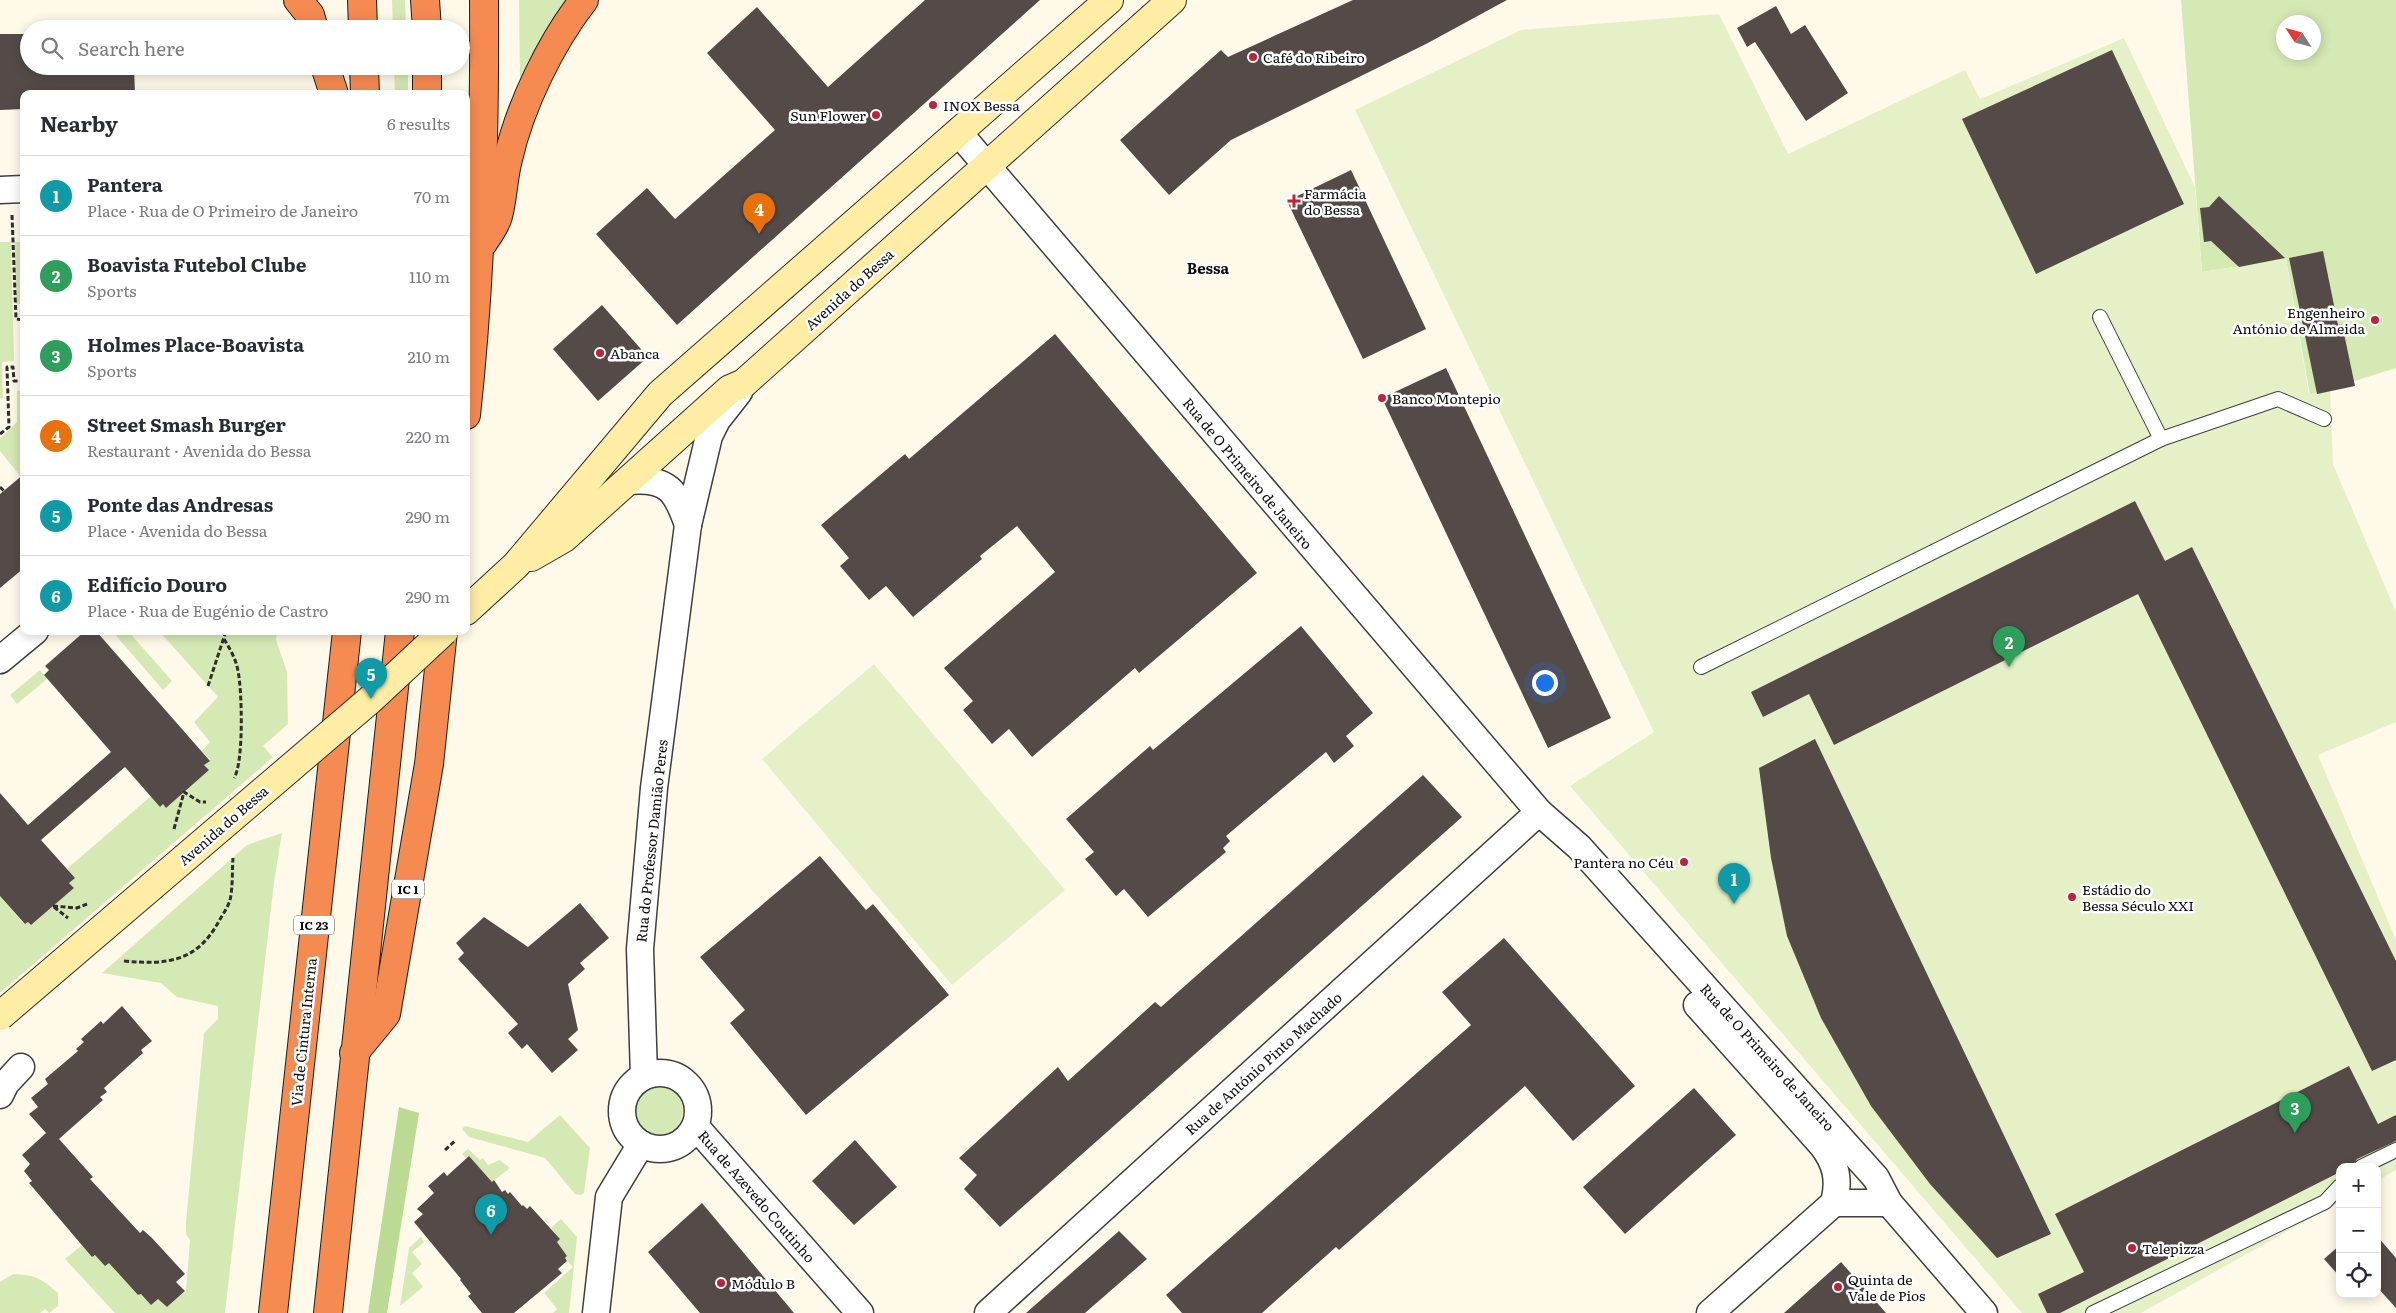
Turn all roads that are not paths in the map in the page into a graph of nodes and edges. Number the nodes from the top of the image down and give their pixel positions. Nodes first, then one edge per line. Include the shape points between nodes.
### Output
1 (298, 0) edge
2 (362, 0) edge
3 (425, 0) edge
4 (484, 0) edge
5 (584, 0) edge
6 (1109, 0) edge
7 (1172, 0) edge
8 (311, 20) edge
9 (363, 20) edge
10 (426, 20) edge
11 (328, 75) edge
12 (364, 75) edge
13 (427, 75) edge
14 (333, 90) edge
15 (365, 90) edge
16 (428, 90) edge
17 (958, 132) junction
18 (987, 166) junction
19 (479, 251) junction
20 (2100, 317) dead end
21 (470, 365) edge
22 (744, 382) junction
23 (2324, 419) dead end
24 (2161, 439) junction
25 (629, 481) junction
26 (688, 525) junction
27 (516, 565) junction
28 (470, 607) edge
29 (30, 635) edge
30 (347, 635) edge
31 (400, 635) edge
32 (440, 635) edge
33 (444, 635) edge
34 (0, 660) edge
35 (1701, 668) dead end
36 (1539, 812) junction
37 (0, 1016) edge
38 (354, 1054) junction
39 (21, 1067) dead end
40 (644, 1076) junction
41 (0, 1095) edge
42 (696, 1127) junction
43 (641, 1144) junction
44 (2396, 1150) edge
45 (2369, 1163) edge
46 (2336, 1190) edge
47 (1834, 1203) junction
48 (1889, 1203) junction
49 (273, 1313) edge
50 (328, 1313) edge
51 (596, 1313) edge
52 (860, 1313) edge
53 (988, 1313) edge
54 (1710, 1313) edge
55 (1984, 1313) edge
56 (2093, 1313) edge

1 - 8 highway
2 - 9 highway
3 - 10 highway
4 - 19 highway via 485,83
5 - 19 highway via 571,16 544,65 524,110 508,158 498,218
6 - 17 main road, Avenida do Bessa
7 - 18 main road, Avenida do Bessa
11 - 14 highway
12 - 15 highway
13 - 16 highway
17 - 18 street, Rua de O Primeiro de Janeiro
17 - 27 main road, Avenida do Bessa via 660,394
18 - 22 main road, Avenida do Bessa
18 - 36 street, Rua de O Primeiro de Janeiro
19 - 21 highway
20 - 24 lane
22 - 25 main road, Avenida do Bessa via 730,389
22 - 26 street, Rua do Professor Damião Peres via 709,436
23 - 24 lane via 2278,399
24 - 35 lane
25 - 26 street, Rua do Professor Damião Peres via 648,479 665,485 680,501
25 - 27 main road, Avenida do Bessa via 564,538
26 - 40 street, Rua do Professor Damião Peres via 654,788 640,950
27 - 28 main road, Avenida do Bessa
29 - 34 street
30 - 49 highway, Via de Cintura Interna / IC 23
31 - 38 highway
32 - 37 main road, Avenida do Bessa, bridge via 364,705
33 - 38 highway, IC 1 via 429,764 386,1014
36 - 47 street, Rua de O Primeiro de Janeiro via 1565,857 1834,1160 1838,1187
36 - 48 street, Rua de O Primeiro de Janeiro via 1579,847 1824,1119 1876,1178
36 - 53 street, Rua de António Pinto Machado
38 - 50 highway
39 - 41 street
40 - 42 street, Rua de Azevedo Coutinho via 662,1072 686,1082 698,1105
40 - 43 street via 629,1088 623,1100 622,1113 625,1125
42 - 43 street via 676,1146 665,1149
42 - 52 street, Rua de Azevedo Coutinho
43 - 51 street via 609,1197
44 - 45 lane
46 - 56 lane via 2325,1202
47 - 48 street
47 - 54 street
48 - 55 street, Rua de O Primeiro de Janeiro

